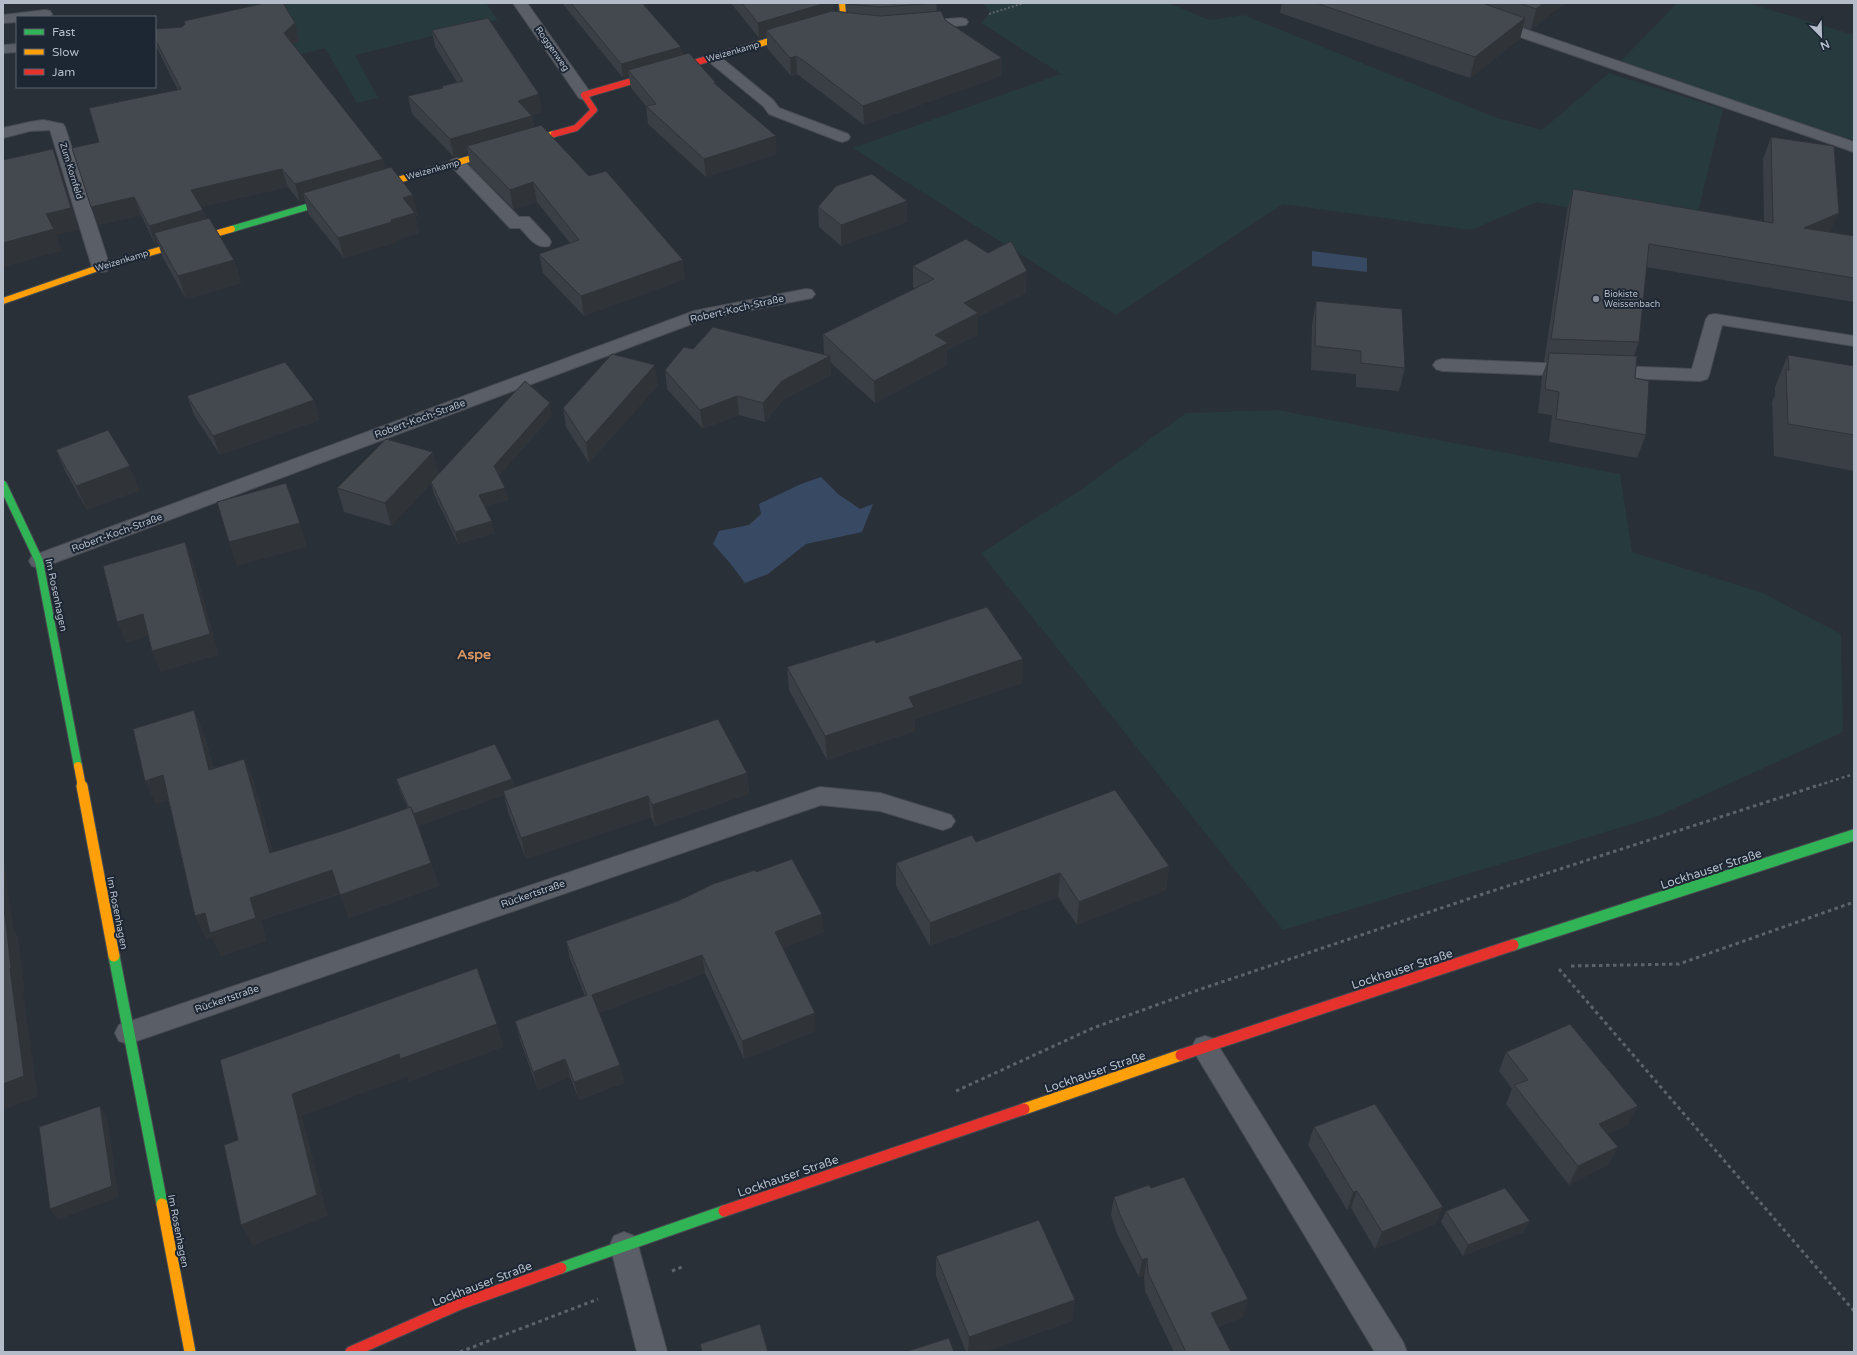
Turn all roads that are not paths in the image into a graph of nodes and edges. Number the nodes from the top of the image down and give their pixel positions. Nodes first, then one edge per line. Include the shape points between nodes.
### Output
1 (520, 3) edge
2 (842, 3) edge
3 (1435, 3) edge
4 (46, 14) dead end
5 (30, 16) edge
6 (16, 18) edge
7 (3, 19) edge
8 (848, 19) joint
9 (961, 22) road end
10 (831, 23) joint
11 (903, 26) edge
12 (16, 48) edge
13 (3, 49) edge
14 (713, 58) junction
15 (584, 96) junction
16 (3, 133) edge
17 (842, 137) dead end
18 (1854, 147) edge
19 (457, 163) junction
20 (365, 190) edge
21 (342, 196) edge
22 (543, 242) dead end
23 (101, 267) junction
24 (806, 294) dead end
25 (3, 301) edge
26 (1854, 341) edge
27 (1442, 365) dead end
28 (3, 485) edge
29 (39, 562) junction
30 (943, 821) dead end
31 (1854, 835) edge
32 (128, 1033) junction
33 (1205, 1047) junction
34 (624, 1245) junction
35 (190, 1352) edge
36 (351, 1352) edge
37 (652, 1352) edge
38 (1392, 1352) edge

1 - 15 street, Roggenweg
2 - 8 street
3 - 18 street
4 - 5 street
6 - 7 street
8 - 10 street, Weizenkamp
9 - 11 street
10 - 14 street, Weizenkamp
12 - 13 street
14 - 15 street, Weizenkamp
14 - 17 street via 768,103 774,111
15 - 19 street, Weizenkamp via 594,110 576,128
16 - 23 street, Zum Kornfeld via 32,125 47,124 57,127
19 - 20 street, Weizenkamp
19 - 22 street via 516,224 523,221
21 - 23 street, Weizenkamp
23 - 25 street, Weizenkamp
24 - 29 street, Robert-Koch-Straße via 700,315
26 - 27 street via 1715,319 1700,375
28 - 29 street, Im Rosenhagen
29 - 32 street, Im Rosenhagen
30 - 32 street, Rückertstraße via 880,802 820,796
31 - 33 street, Lockhauser Straße
32 - 35 street, Im Rosenhagen
33 - 34 street, Lockhauser Straße
33 - 38 street
34 - 36 street, Lockhauser Straße via 460,1304
34 - 37 street

